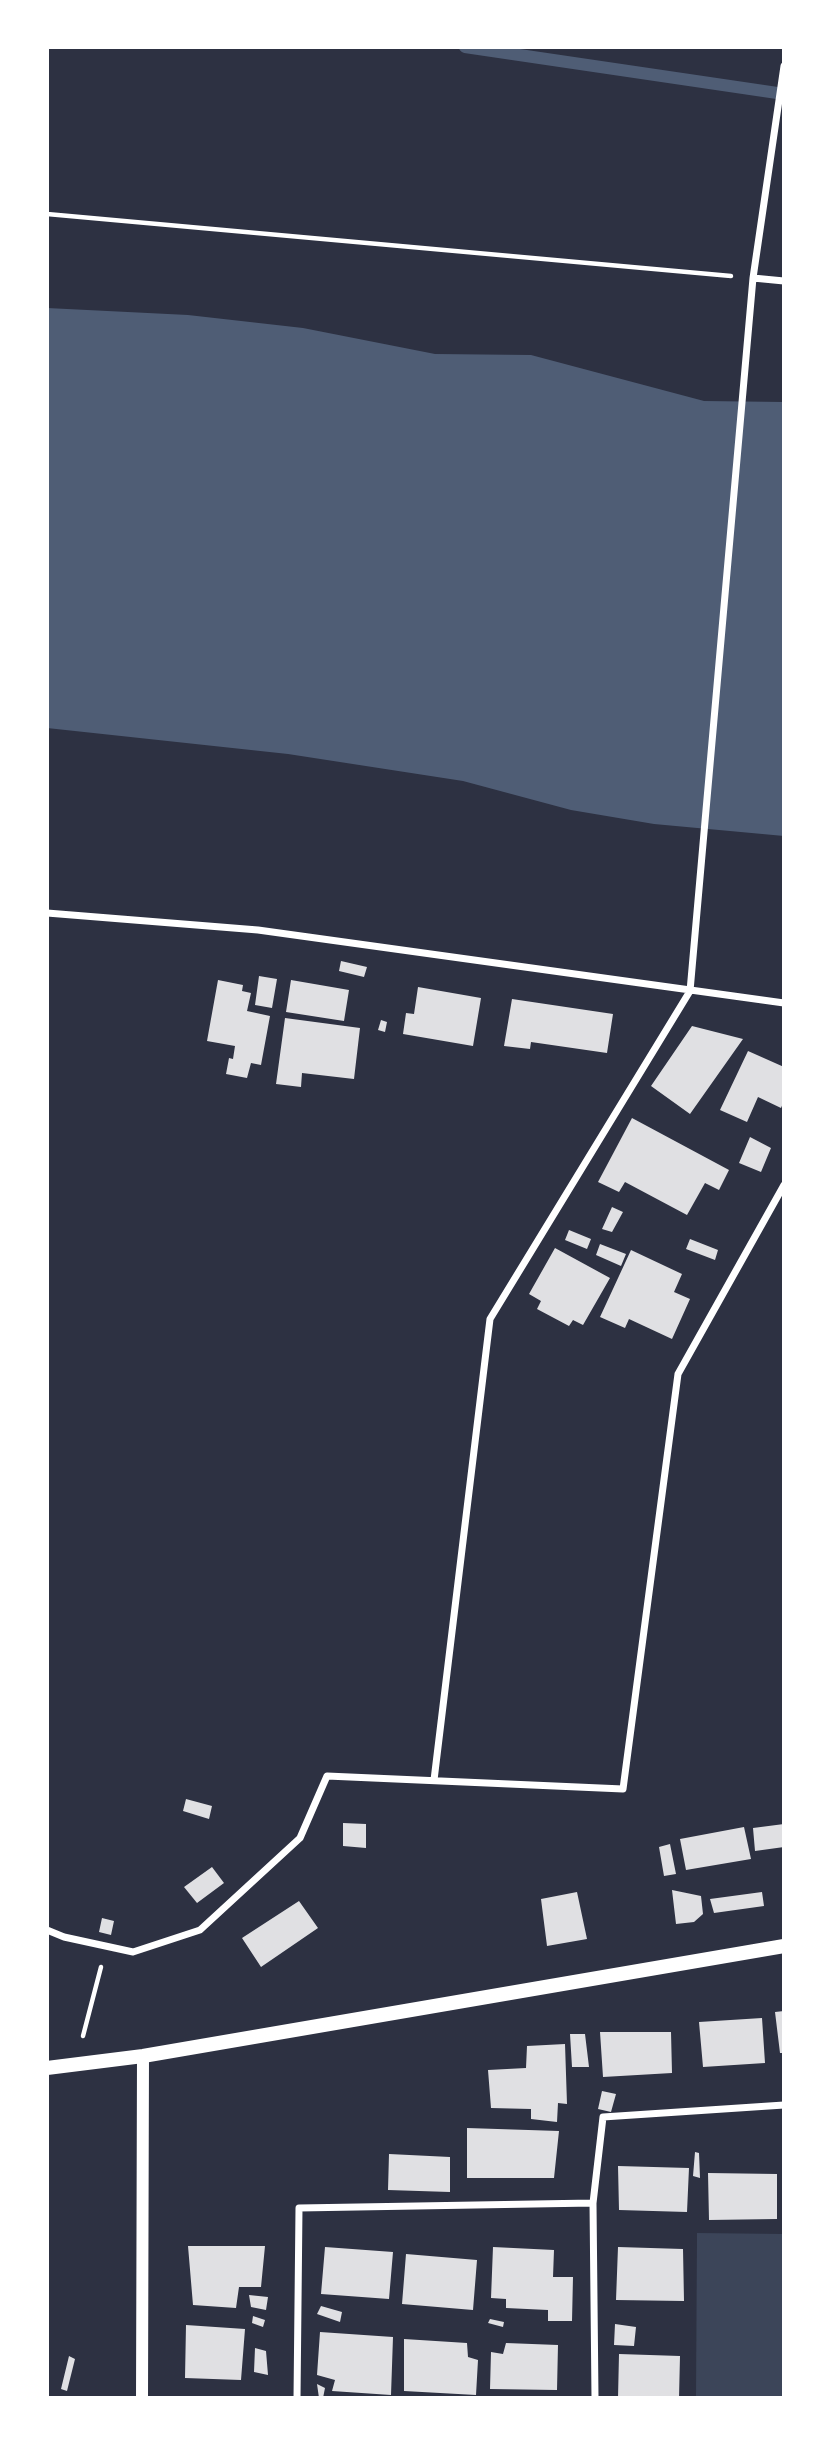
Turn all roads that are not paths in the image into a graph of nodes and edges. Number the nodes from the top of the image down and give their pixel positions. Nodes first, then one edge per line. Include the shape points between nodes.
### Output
1 (784, 66) edge
2 (753, 278) junction
3 (784, 281) edge
4 (47, 913) edge
5 (690, 991) junction
6 (784, 1003) edge
7 (784, 1185) edge
8 (434, 1780) junction
9 (47, 1930) edge
10 (784, 1946) edge
11 (143, 2056) junction
12 (47, 2068) edge
13 (784, 2105) edge
14 (593, 2203) junction
15 (142, 2398) edge
16 (297, 2398) edge
17 (595, 2398) edge

1 - 2 street
2 - 3 street
2 - 5 street
4 - 5 street via 258,930
5 - 6 street
5 - 8 street via 490,1319
7 - 8 street via 678,1374 623,1788
8 - 9 street via 327,1776 300,1838 200,1930 133,1952
10 - 11 main road
11 - 12 main road
11 - 15 street
13 - 14 street via 603,2117
14 - 16 street via 299,2208
14 - 17 street

